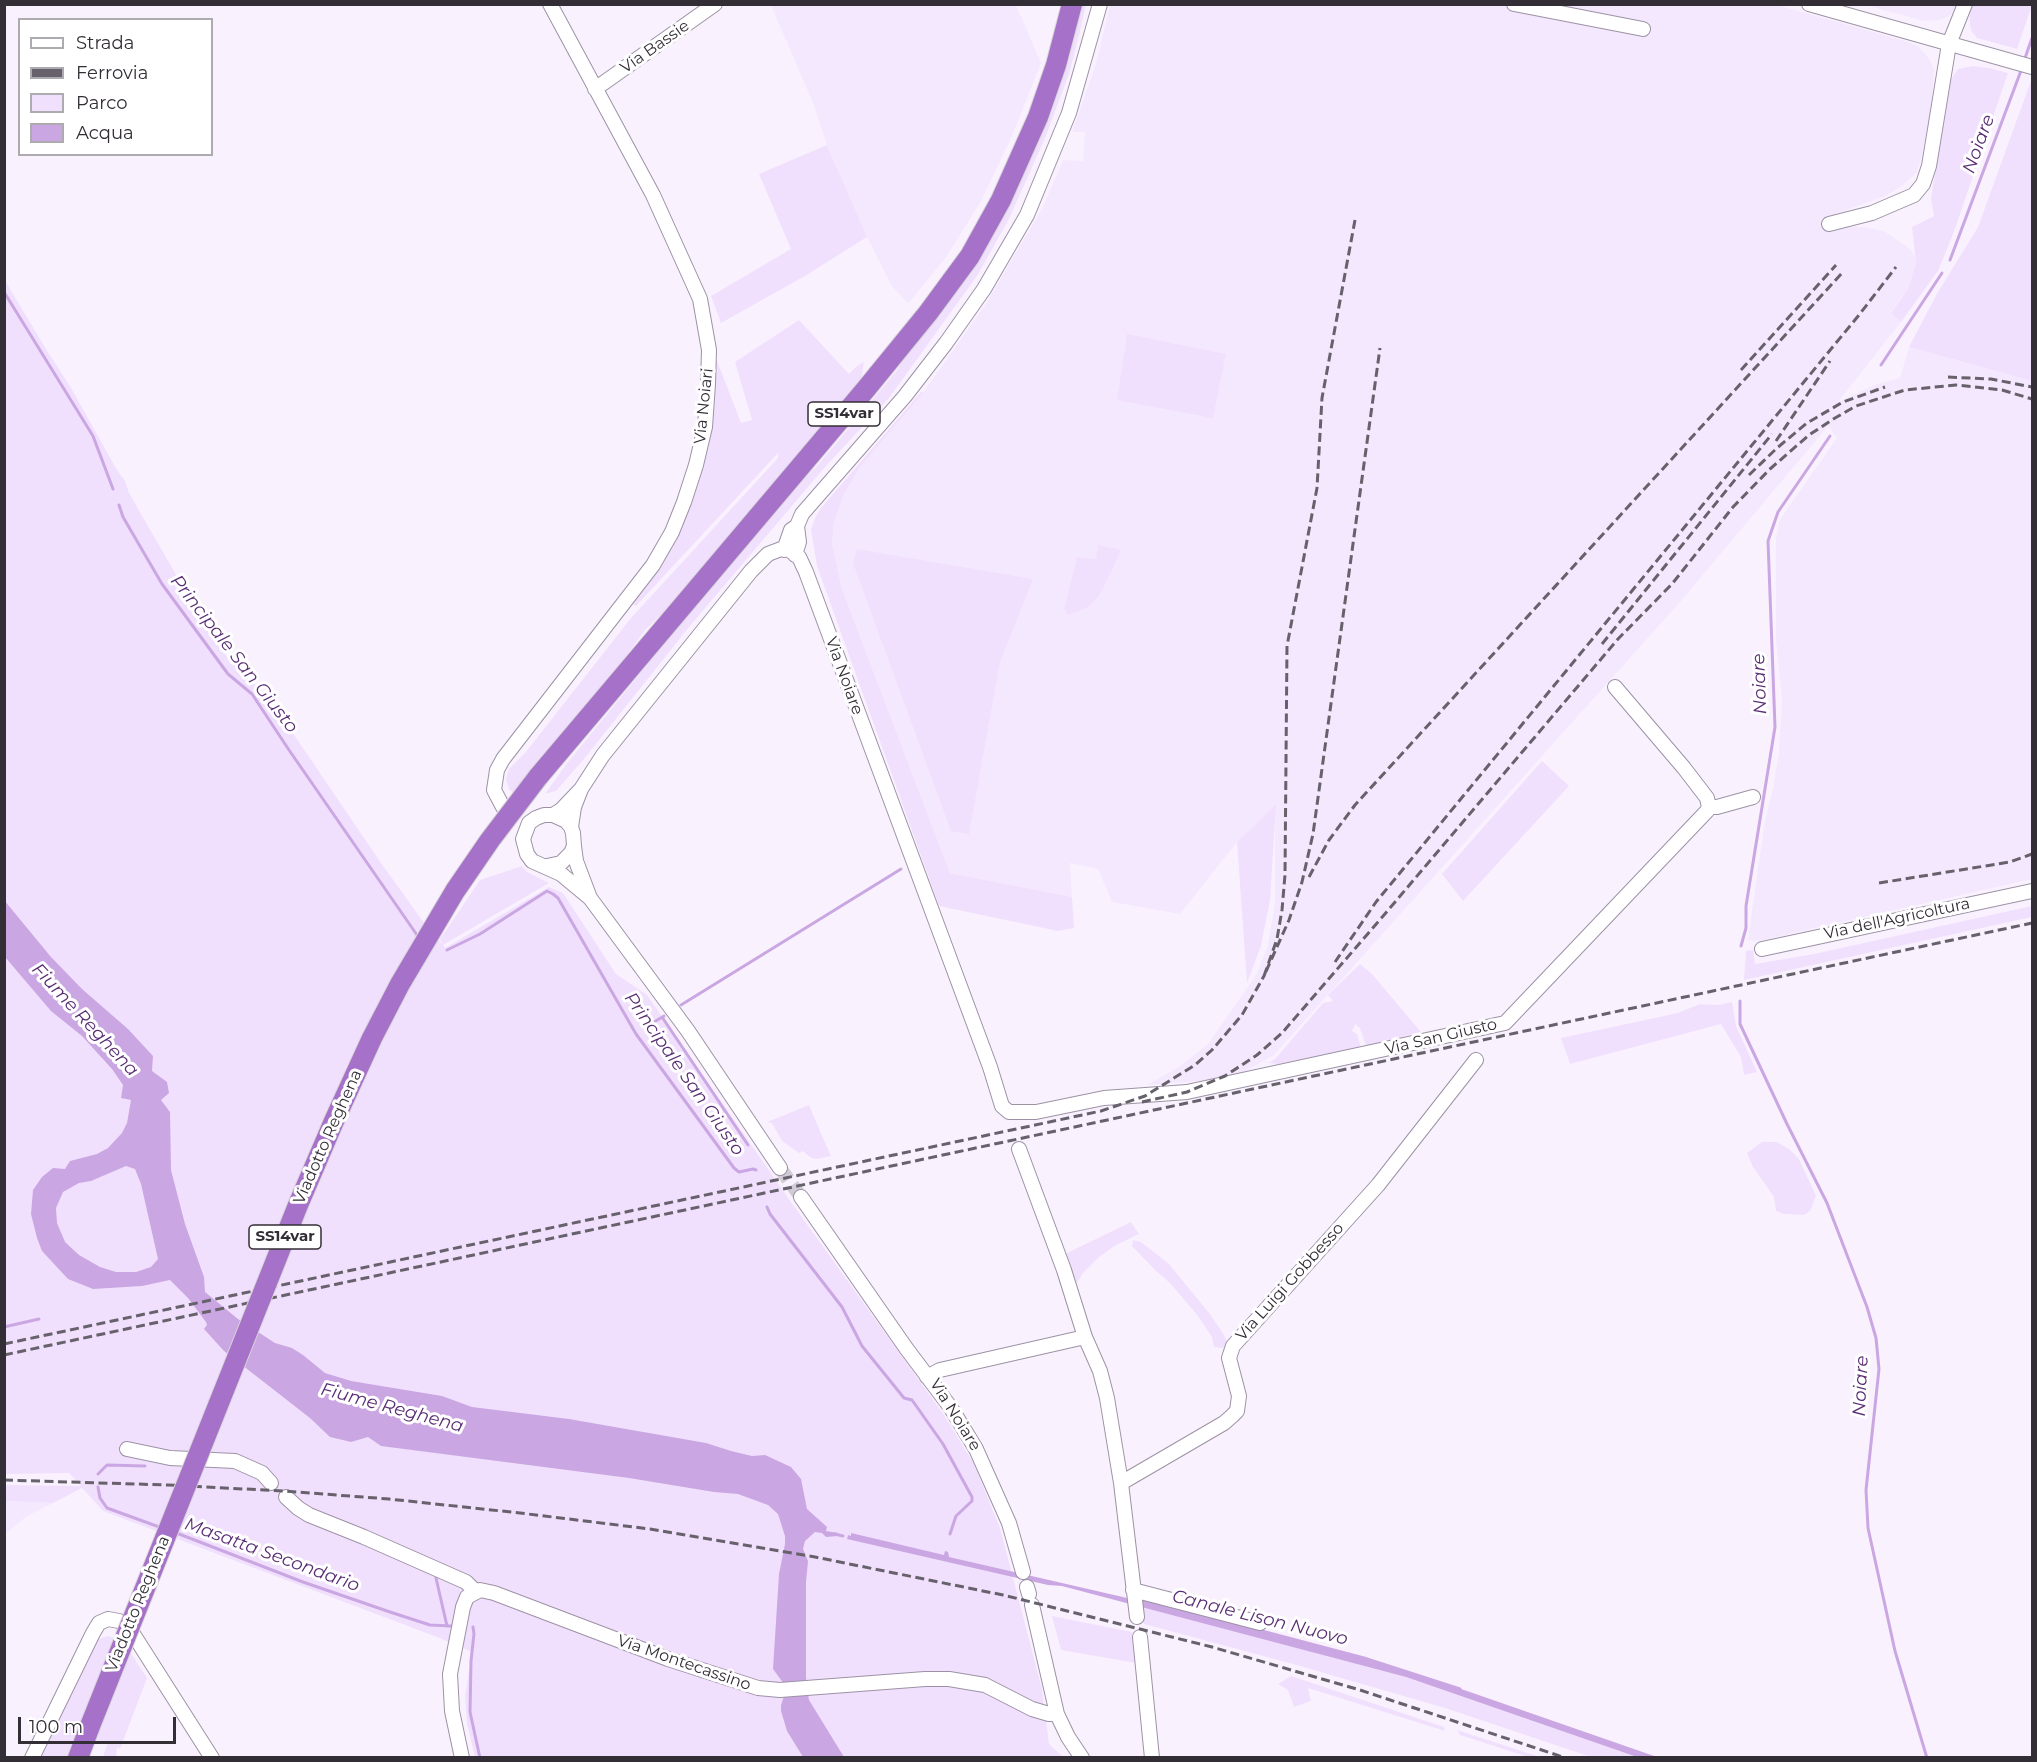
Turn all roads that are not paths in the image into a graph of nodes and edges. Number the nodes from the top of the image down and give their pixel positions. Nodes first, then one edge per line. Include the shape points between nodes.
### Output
1 (550, 4) edge
2 (716, 4) edge
3 (1072, 4) edge
4 (1100, 4) edge
5 (1514, 4) edge
6 (1809, 4) edge
7 (1965, 4) edge
8 (1642, 29) dead end
9 (1949, 44) junction
10 (2031, 66) edge
11 (595, 89) junction
12 (1829, 224) dead end
13 (790, 552) junction
14 (1615, 687) dead end
15 (581, 789) junction
16 (1753, 797) dead end
17 (1709, 807) junction
18 (509, 813) junction
19 (553, 815) junction
20 (536, 818) junction
21 (571, 827) junction
22 (524, 835) junction
23 (574, 846) junction
24 (548, 866) junction
25 (2032, 891) edge
26 (590, 898) junction
27 (1762, 949) dead end
28 (1476, 1060) dead end
29 (1005, 1110) joint
30 (1019, 1149) dead end
31 (780, 1168) tunnel mouth
32 (801, 1197) tunnel mouth
33 (1085, 1337) junction
34 (927, 1377) junction
35 (128, 1449) dead end
36 (271, 1483) dead end
37 (1121, 1483) junction
38 (285, 1497) dead end
39 (1023, 1572) dead end
40 (475, 1591) junction
41 (1133, 1592) junction
42 (1029, 1595) dead end
43 (1137, 1617) dead end
44 (1260, 1623) dead end
45 (1140, 1637) dead end
46 (1057, 1714) junction
47 (79, 1756) edge
48 (32, 1758) edge
49 (212, 1758) edge
50 (462, 1758) edge
51 (1082, 1758) edge
52 (1152, 1758) edge

1 - 11 street, Via Noiari
2 - 11 street, Via Bassie
3 - 47 highway, Viadotto Reghena / SS14var, bridge via 1038,117 1001,200 970,256 866,389 538,777 455,891 415,957 372,1038 298,1205
4 - 13 street via 1069,113 1021,224 984,289 946,344 802,514 797,526 799,542
5 - 8 street
6 - 9 street
7 - 9 street
9 - 10 street
9 - 12 street via 1923,184 1914,195 1872,213
11 - 18 street, Via Noiari via 653,195 700,299 709,350 705,427 684,502 653,565 500,764 494,790
13 - 15 street via 781,549 768,554 751,571 603,755
13 - 29 street, Via Noiare via 799,557 806,572
14 - 17 street via 1684,768 1707,798
15 - 19 street
15 - 21 street
16 - 17 street
17 - 29 street, Via San Giusto via 1505,1023 1186,1092 1104,1098 1036,1112
18 - 20 street
18 - 22 street, Via Noiari
19 - 20 street
19 - 21 street
20 - 22 street
21 - 23 street
22 - 24 street via 524,847 532,861
23 - 24 street via 567,858
23 - 26 street
24 - 26 street
25 - 27 street, Via dell'Agricoltura
26 - 31 street via 688,1031
28 - 37 street, Via Luigi Gobbesso via 1378,1185 1233,1346 1229,1358 1239,1396 1237,1411 1224,1423
30 - 33 street
32 - 34 street
33 - 34 street, Via Noiare via 939,1370
33 - 37 street via 1107,1398
34 - 39 street, Via Noiare via 951,1408 986,1468 1010,1523
35 - 36 street via 170,1458 235,1461 262,1473
37 - 41 street
38 - 40 street, Via Montecassino via 309,1515 466,1582
40 - 46 street, Via Montecassino via 494,1593 668,1659 758,1688 780,1690 949,1679 985,1685 1032,1709
40 - 50 street via 463,1607 450,1674 452,1711
41 - 43 street
41 - 44 street
42 - 46 street
45 - 52 street
46 - 51 street
48 - 49 street via 99,1623 108,1619 128,1626

